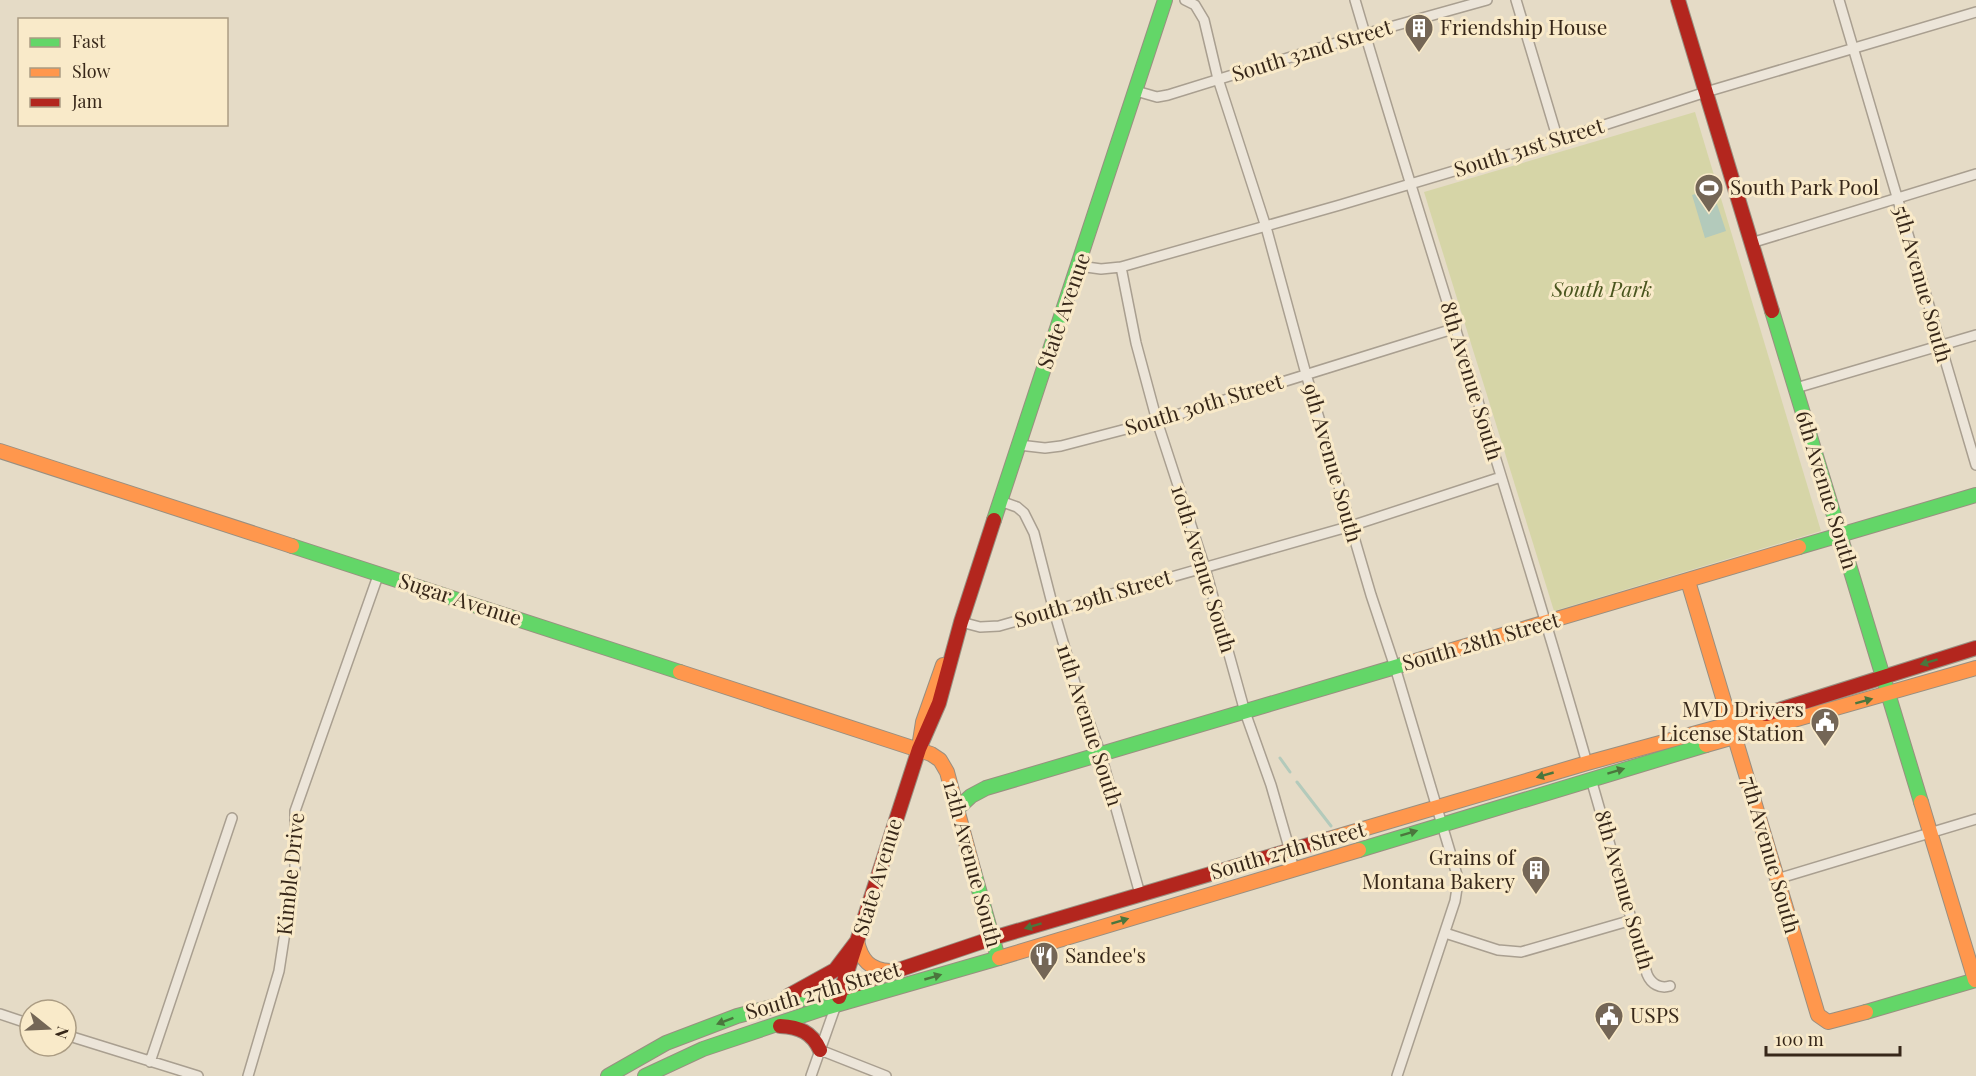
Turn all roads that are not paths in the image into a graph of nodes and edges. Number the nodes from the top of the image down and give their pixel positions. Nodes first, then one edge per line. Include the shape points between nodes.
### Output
1 (1165, 0) edge
2 (1185, 0) edge
3 (1355, 0) edge
4 (1487, 0) edge
5 (1516, 0) edge
6 (1678, 0) edge
7 (1839, 0) edge
8 (1976, 12) edge
9 (1365, 34) junction
10 (1854, 49) junction
11 (1218, 79) junction
12 (1136, 91) junction
13 (1706, 92) junction
14 (1558, 140) junction
15 (1976, 174) edge
16 (1410, 184) junction
17 (1897, 198) junction
18 (1266, 227) junction
19 (1751, 243) junction
20 (1079, 266) junction
21 (1120, 267) junction
22 (1455, 328) junction
23 (1976, 335) edge
24 (1940, 345) junction
25 (1306, 374) junction
26 (1796, 388) junction
27 (1157, 421) junction
28 (1019, 445) junction
29 (0, 451) edge
30 (1976, 465) edge
31 (1501, 477) junction
32 (1976, 495) edge
33 (1000, 501) junction
34 (1351, 526) junction
35 (1840, 535) junction
36 (1205, 568) junction
37 (379, 573) junction
38 (1688, 580) junction
39 (1054, 611) junction
40 (961, 622) junction
41 (1546, 623) junction
42 (1976, 648) edge
43 (1395, 667) junction
44 (1976, 668) edge
45 (1883, 676) junction
46 (1888, 694) junction
47 (1245, 712) junction
48 (1734, 730) junction
49 (919, 749) junction
50 (1101, 755) junction
51 (1587, 763) junction
52 (1591, 779) junction
53 (951, 783) junction
54 (986, 788) junction
55 (1436, 807) junction
56 (958, 808) junction
57 (232, 818) dead end
58 (1976, 819) edge
59 (1441, 824) junction
60 (1930, 833) junction
61 (1290, 851) junction
62 (1293, 868) junction
63 (1777, 879) junction
64 (1140, 894) junction
65 (1632, 920) junction
66 (1444, 933) junction
67 (993, 938) junction
68 (857, 941) junction
69 (998, 958) junction
70 (897, 970) junction
71 (1976, 980) edge
72 (1670, 986) dead end
73 (842, 989) junction
74 (836, 1005) junction
75 (756, 1011) junction
76 (0, 1014) edge
77 (18, 1020) edge
78 (768, 1027) junction
79 (78, 1039) edge
80 (820, 1050) junction
81 (150, 1062) junction
82 (198, 1076) edge
83 (248, 1076) edge
84 (608, 1076) edge
85 (645, 1076) edge
86 (811, 1076) edge
87 (886, 1076) edge
88 (1396, 1076) edge

1 - 12 main road, State Avenue
2 - 11 street, 9th Avenue South via 1195,5 1204,20
3 - 9 street, 8th Avenue South
4 - 9 street, South 32nd Street
5 - 14 street
6 - 13 main road, 6th Avenue South
7 - 10 street, 5th Avenue South
8 - 10 street, South 31st Street
9 - 11 street, South 32nd Street
9 - 16 street, 8th Avenue South
10 - 13 street, South 31st Street
10 - 17 street, 5th Avenue South
11 - 12 street, South 32nd Street via 1157,97
11 - 18 street, 9th Avenue South
12 - 20 main road, State Avenue
13 - 14 street, South 31st Street
13 - 19 main road, 6th Avenue South
14 - 16 street, South 31st Street
15 - 17 street
16 - 18 street, South 31st Street
16 - 22 street, 8th Avenue South
17 - 19 street
17 - 24 street, 5th Avenue South
18 - 21 street, South 31st Street
18 - 25 street, 9th Avenue South
19 - 26 main road, 6th Avenue South
20 - 21 street, South 31st Street
20 - 28 main road, State Avenue
21 - 27 street, 10th Avenue South
22 - 25 street, South 30th Street
22 - 31 street, 8th Avenue South
23 - 24 street
24 - 26 street
24 - 30 street, 5th Avenue South
25 - 27 street, South 30th Street
25 - 34 street, 9th Avenue South
26 - 35 main road, 6th Avenue South
27 - 28 street, South 30th Street via 1061,446
27 - 36 street, 10th Avenue South
28 - 33 main road, State Avenue
29 - 37 main road, Sugar Avenue
31 - 34 street, South 29th Street
31 - 41 street, 8th Avenue South
32 - 35 main road, South 28th Street
33 - 39 street, 11th Avenue South via 1017,507 1029,520
33 - 40 main road, State Avenue
34 - 36 street, South 29th Street
34 - 43 street, 9th Avenue South
35 - 38 main road, South 28th Street
35 - 45 main road, 6th Avenue South
36 - 39 street, South 29th Street
36 - 47 street, 10th Avenue South
37 - 49 main road, Sugar Avenue
37 - 83 street, Kimble Drive via 295,811 295,867 279,971
38 - 41 main road, South 28th Street
38 - 48 main road, 7th Avenue South
39 - 40 street, South 29th Street via 999,626
39 - 50 street, 11th Avenue South
40 - 49 main road, State Avenue via 930,698
41 - 43 main road, South 28th Street
41 - 51 street, 8th Avenue South
42 -> 45 main road, South 27th Street
43 - 47 main road, South 28th Street
43 - 55 street, 9th Avenue South
44 - 46 main road, South 27th Street
45 - 46 main road, 6th Avenue South
45 - 48 main road, South 27th Street
48 -> 46 main road, South 27th Street
46 - 60 main road, 6th Avenue South
47 - 50 main road, South 28th Street
47 - 61 street, 10th Avenue South
48 - 51 main road, South 27th Street
52 -> 48 main road, South 27th Street
48 - 63 main road, 7th Avenue South
49 - 53 main road, 12th Avenue South via 940,760
49 - 68 main road, State Avenue
50 - 54 main road, South 28th Street
50 - 64 street, 11th Avenue South
51 -> 55 main road, South 27th Street
52 - 59 main road, South 27th Street
52 - 65 street, 8th Avenue South
53 - 54 main road, South 28th Street via 967,789
53 - 56 main road, 12th Avenue South
54 - 56 main road, South 28th Street
55 - 59 street, 9th Avenue South
55 - 61 main road, South 27th Street
56 - 67 main road, 12th Avenue South
57 - 81 street
58 - 60 street
62 -> 59 main road, South 27th Street
59 - 66 street, 9th Avenue South via 1457,888
60 - 63 street
60 - 71 main road, 6th Avenue South
61 - 62 street, 10th Avenue South
61 - 64 main road, South 27th Street
69 -> 62 main road, South 27th Street
63 - 71 main road, 7th Avenue South via 1818,1015 1828,1022
64 -> 67 main road, South 27th Street
65 - 66 street via 1521,952 1498,950
65 - 72 street, 8th Avenue South via 1650,979 1658,986
66 - 88 street, 9th Avenue South
67 - 69 main road, 12th Avenue South
67 - 70 main road, South 27th Street
68 - 70 main road via 862,959 869,966
68 - 73 main road, State Avenue
68 - 75 main road via 833,971
74 -> 69 main road, South 27th Street
70 - 73 main road, South 27th Street
73 - 74 main road, State Avenue
73 - 75 main road, South 27th Street
74 - 78 main road, South 27th Street
74 - 80 street
75 -> 84 main road, South 27th Street via 666,1043
76 - 77 street
78 - 80 main road via 803,1029
78 - 85 main road, South 27th Street via 703,1049
79 - 81 street
80 - 86 street
80 - 87 street
81 - 82 street

